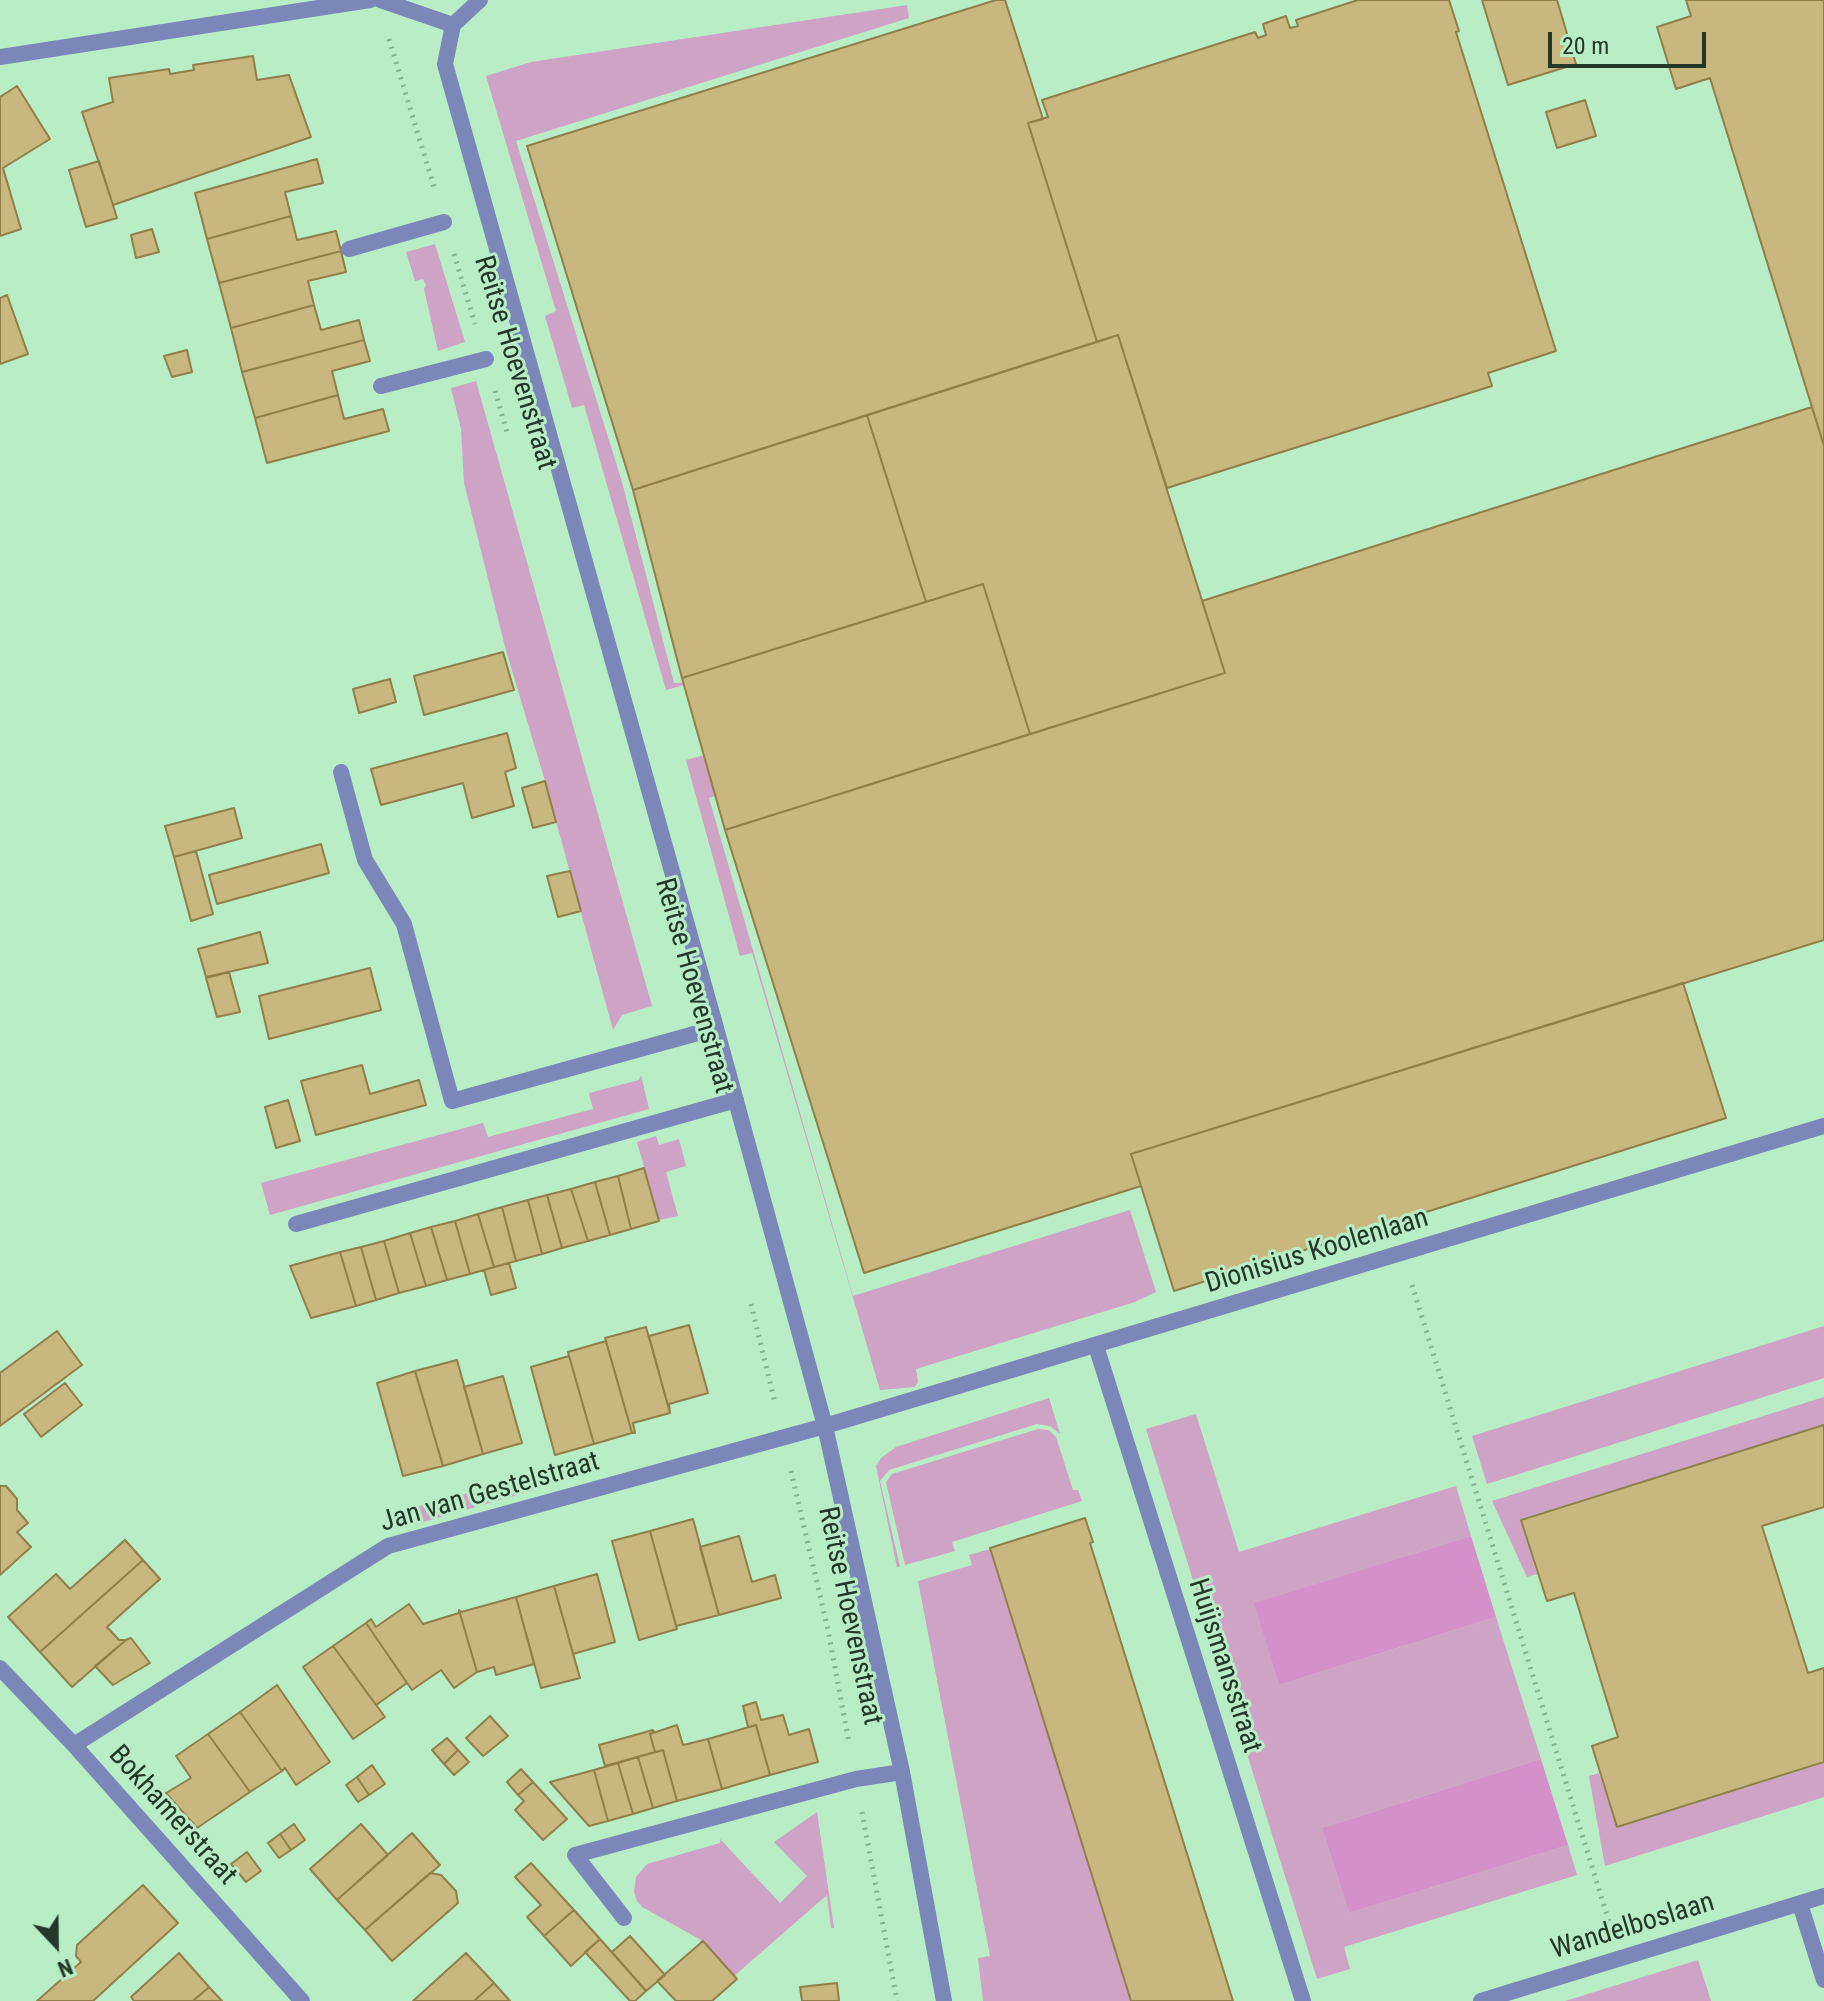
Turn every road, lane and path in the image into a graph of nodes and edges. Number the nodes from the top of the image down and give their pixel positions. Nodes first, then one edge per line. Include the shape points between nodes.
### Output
1 (370, 0) edge
2 (380, 0) edge
3 (480, 0) edge
4 (453, 25) junction
5 (386, 30) dead end
6 (0, 57) edge
7 (444, 222) junction
8 (349, 249) dead end
9 (486, 359) junction
10 (381, 386) dead end
11 (508, 435) dead end
12 (341, 772) dead end
13 (716, 1028) junction
14 (736, 1100) junction
15 (1824, 1126) edge
16 (296, 1224) dead end
17 (1402, 1253) junction
18 (750, 1303) dead end
19 (1096, 1346) junction
20 (825, 1426) junction
21 (783, 1437) junction
22 (0, 1668) edge
23 (74, 1745) junction
24 (902, 1772) junction
25 (856, 1779) junction
26 (1824, 1896) edge
27 (1800, 1904) junction
28 (624, 1918) dead end
29 (1620, 1958) junction
30 (1824, 1980) edge
31 (302, 2001) edge
32 (897, 2001) edge
33 (944, 2001) edge
34 (1303, 2001) edge
35 (1481, 2001) edge

1 - 6 street
2 - 4 street
3 - 4 street
4 - 13 street, Reitse Hoevenstraat via 445,64
5 - 7 path, Reitse Hoevenstraat
7 - 8 street
7 - 9 path, Reitse Hoevenstraat
9 - 10 street
9 - 11 path, Reitse Hoevenstraat
12 - 13 street via 365,860 404,924 452,1101
13 - 14 street, Reitse Hoevenstraat
14 - 16 street
14 - 20 street, Reitse Hoevenstraat
15 - 17 street, Dionisius Koolenlaan
17 - 19 street, Dionisius Koolenlaan
17 - 29 path
18 - 21 path, Reitse Hoevenstraat
19 - 20 street, Dionisius Koolenlaan
19 - 34 street, Huijsmansstraat
20 - 21 street, Jan van Gestelstraat
20 - 24 street, Reitse Hoevenstraat
21 - 23 street, Jan van Gestelstraat via 388,1546
21 - 25 path, Reitse Hoevenstraat
22 - 23 street, Bokhamerstraat
23 - 31 street, Bokhamerstraat
24 - 25 street
24 - 33 street, Reitse Hoevenstraat
25 - 28 street via 575,1855
25 - 32 path, Reitse Hoevenstraat
26 - 27 street, Wandelboslaan
27 - 29 street, Wandelboslaan
27 - 30 street
29 - 35 street, Wandelboslaan

